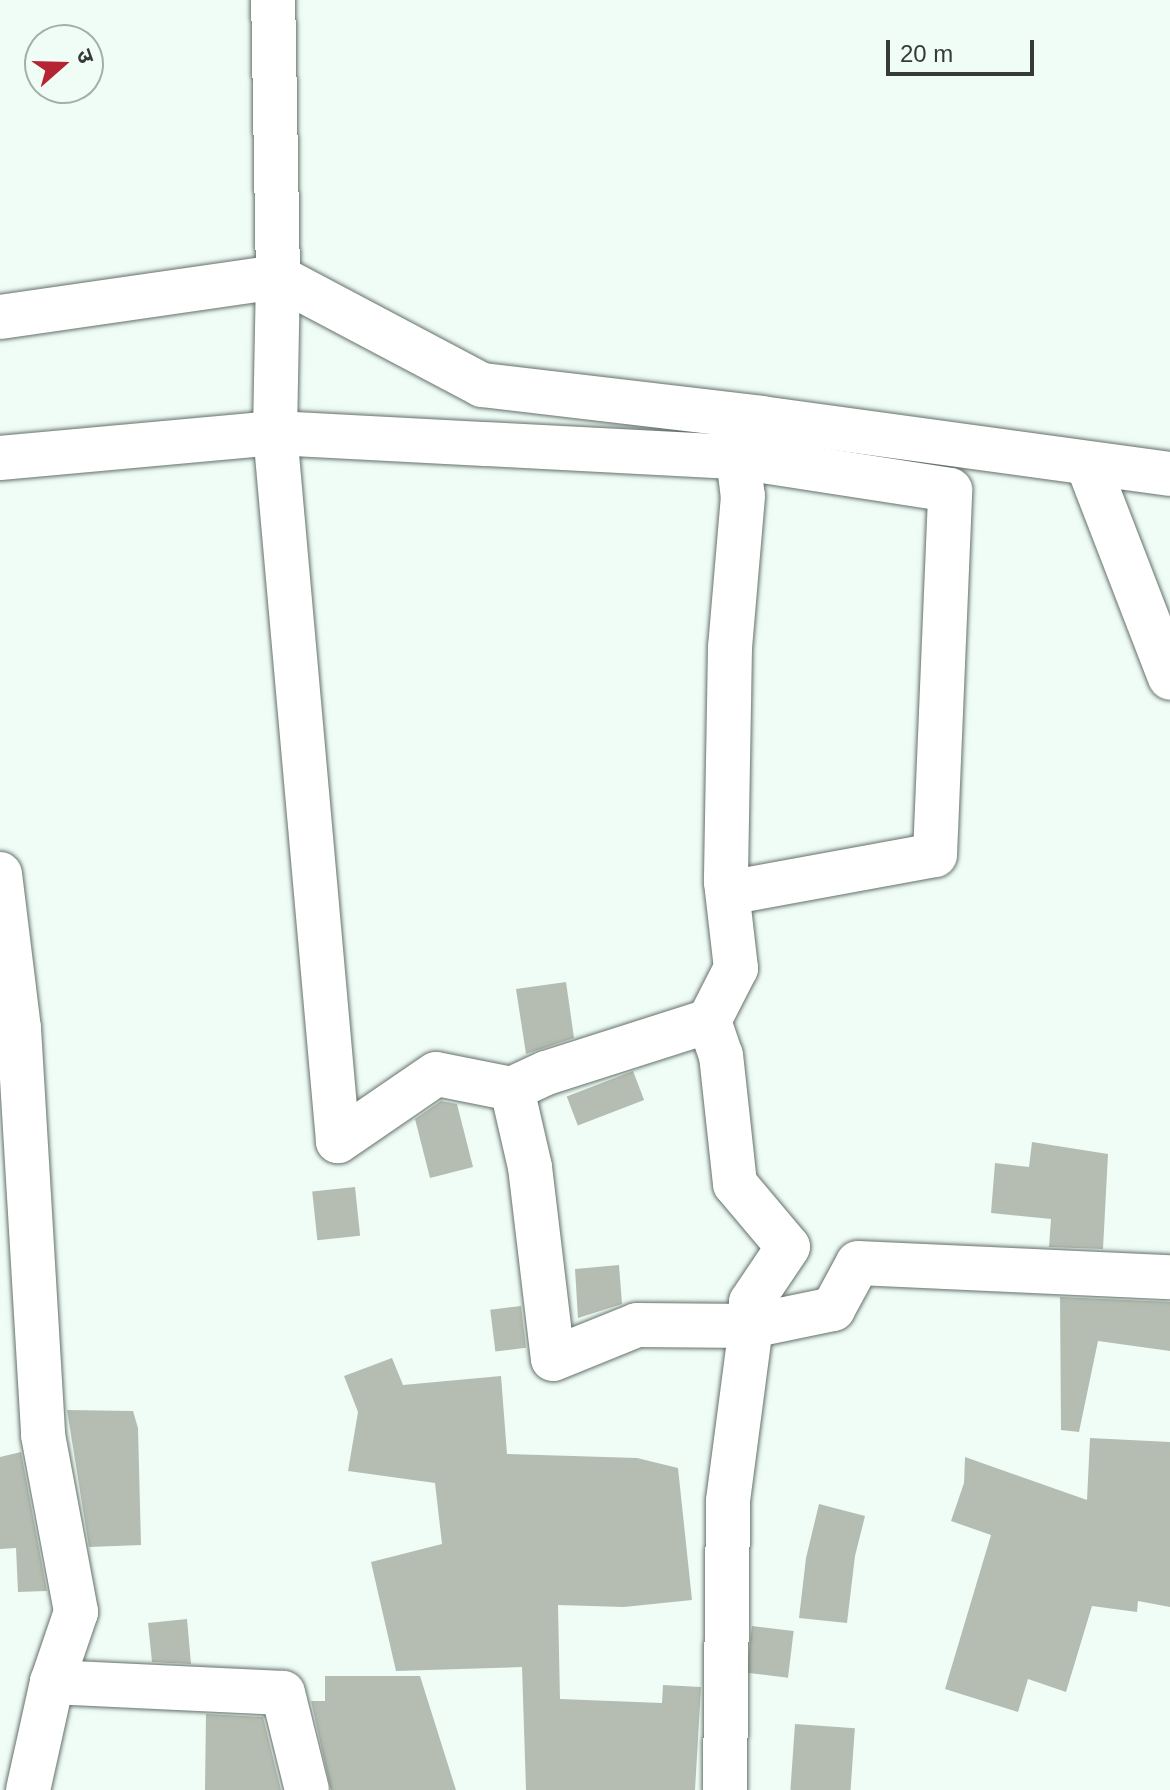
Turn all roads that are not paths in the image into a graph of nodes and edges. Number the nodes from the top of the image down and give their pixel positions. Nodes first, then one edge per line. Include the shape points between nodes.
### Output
1 (273, 0) edge
2 (278, 277) junction
3 (0, 317) edge
4 (275, 433) junction
5 (738, 457) junction
6 (0, 458) edge
7 (1088, 465) junction
8 (1170, 474) edge
9 (1170, 678) edge
10 (0, 874) edge
11 (728, 893) junction
12 (709, 1021) junction
13 (512, 1089) junction
14 (1170, 1277) edge
15 (751, 1326) junction
16 (52, 1682) junction
17 (28, 1790) edge
18 (307, 1790) edge
19 (725, 1790) edge

1 - 2 street
2 - 3 street
2 - 4 street
2 - 7 street via 482,385
4 - 5 street
4 - 6 street
4 - 13 street via 338,1141 436,1074
5 - 11 street via 743,496 730,647
5 - 11 street via 950,490 935,855
7 - 8 street
7 - 9 street
10 - 16 street via 19,1028 43,1435 76,1612
11 - 12 street via 736,968
12 - 13 street via 546,1073
12 - 15 street via 721,1055 735,1184 788,1247 751,1302
13 - 15 street via 530,1167 553,1359 637,1325
14 - 15 street via 858,1263 833,1309
15 - 19 street via 728,1501
16 - 17 street
16 - 18 street via 283,1693

